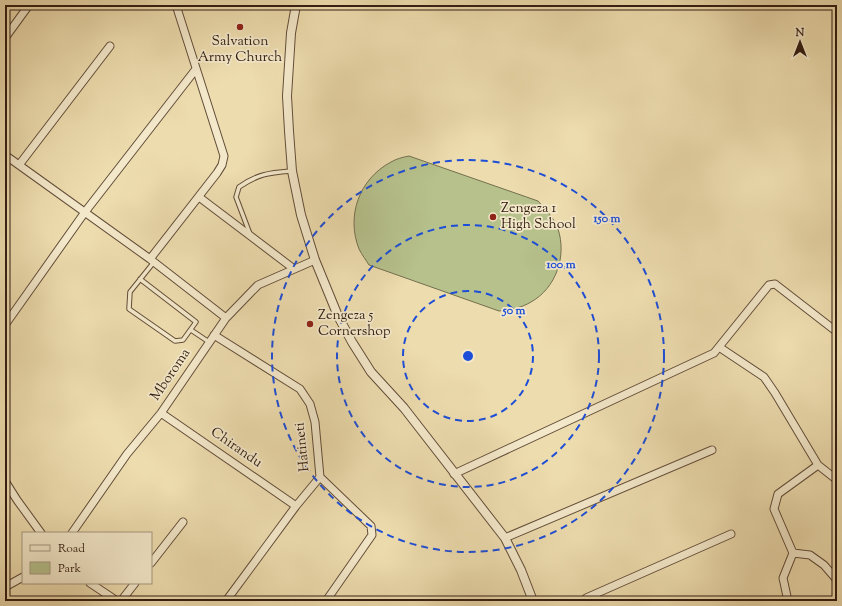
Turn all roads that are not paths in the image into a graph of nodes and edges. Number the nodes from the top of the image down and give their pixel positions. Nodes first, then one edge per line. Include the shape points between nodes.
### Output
1 (29, 5) edge
2 (176, 5) edge
3 (296, 5) edge
4 (5, 38) edge
5 (110, 46) dead end
6 (196, 69) junction
7 (5, 155) edge
8 (19, 165) junction
9 (292, 171) junction
10 (199, 197) junction
11 (85, 212) junction
12 (252, 237) junction
13 (315, 260) junction
14 (152, 261) junction
15 (294, 269) junction
16 (140, 279) junction
17 (226, 318) junction
18 (5, 325) edge
19 (191, 330) junction
20 (837, 332) edge
21 (214, 335) junction
22 (209, 342) junction
23 (719, 348) junction
24 (161, 412) junction
25 (712, 450) dead end
26 (818, 465) junction
27 (454, 474) junction
28 (320, 477) junction
29 (837, 480) edge
30 (5, 481) edge
31 (296, 506) junction
32 (183, 522) dead end
33 (40, 532) edge
34 (73, 532) edge
35 (731, 534) dead end
36 (504, 538) junction
37 (793, 553) junction
38 (152, 562) edge
39 (22, 578) edge
40 (837, 580) edge
41 (92, 584) edge
42 (134, 584) edge
43 (5, 587) edge
44 (117, 601) edge
45 (122, 601) edge
46 (226, 601) edge
47 (326, 601) edge
48 (533, 601) edge
49 (586, 601) edge
50 (788, 601) edge

1 - 4 street
2 - 6 street
3 - 9 street via 291,33 287,96
5 - 8 street
6 - 10 street via 224,156 222,165
6 - 11 street
7 - 8 street
8 - 11 street
9 - 12 lane via 268,173 252,178 238,187 236,197
9 - 13 street via 301,215
10 - 12 street
10 - 14 street
11 - 14 street
11 - 18 street
12 - 15 street
13 - 15 street, Mboroma
13 - 27 street via 338,316 352,342 372,372 404,408
14 - 16 lane
14 - 17 street
15 - 17 street, Mboroma via 258,285
16 - 19 lane via 196,322
16 - 19 lane via 130,292 129,309 175,341 183,340
17 - 21 street, Mboroma
19 - 22 lane
20 - 23 street via 775,284 769,285
21 - 22 street, Mboroma
21 - 28 street, Hatineti via 300,389 310,404 315,422
22 - 24 street, Mboroma
23 - 26 street via 764,377
23 - 27 street via 714,353
24 - 31 street, Chirandu
24 - 34 street, Mboroma
25 - 36 street
26 - 29 street
26 - 37 street via 778,494 774,508
27 - 36 street
28 - 31 street, Hatineti
28 - 47 street via 371,526 372,535
30 - 33 street
31 - 46 street, Hatineti
32 - 38 street
35 - 49 street via 586,598
36 - 48 street via 521,570
37 - 40 street via 810,555 824,565
37 - 50 street via 783,578
39 - 43 street
41 - 44 street
42 - 45 street

